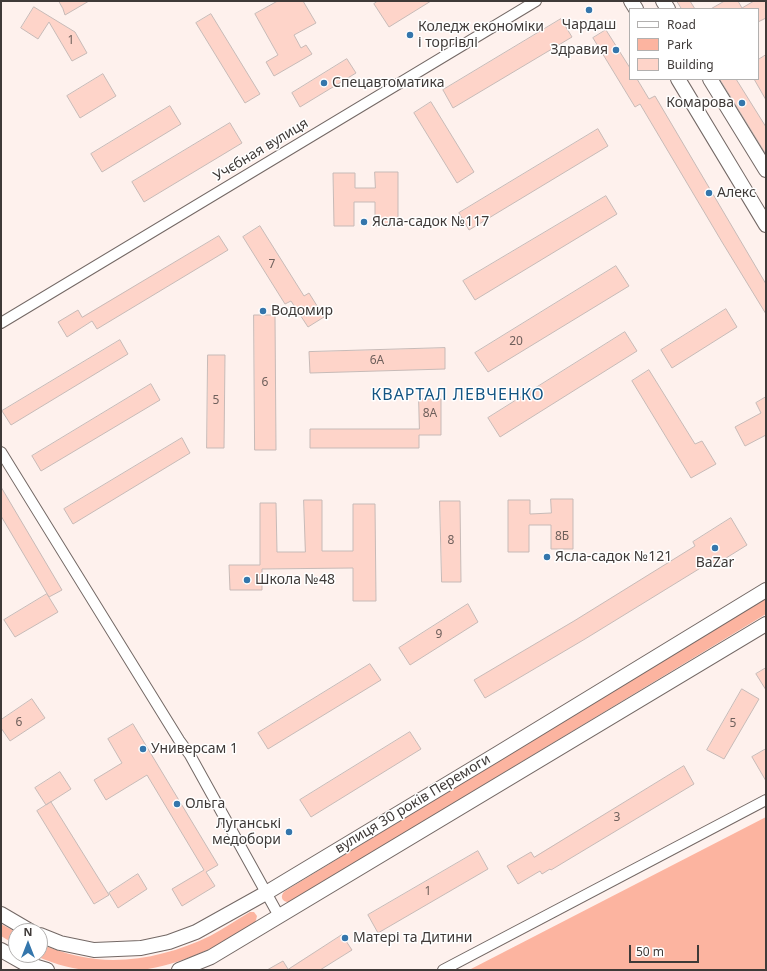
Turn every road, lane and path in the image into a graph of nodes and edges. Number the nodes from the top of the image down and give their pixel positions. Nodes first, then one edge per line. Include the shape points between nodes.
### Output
1 (536, 1) edge
2 (679, 80) edge
3 (711, 80) edge
4 (766, 170) edge
5 (766, 225) edge
6 (1, 323) edge
7 (1, 452) edge
8 (766, 590) edge
9 (766, 624) edge
10 (766, 800) edge
11 (266, 893) junction
12 (1, 914) edge
13 (279, 916) junction
14 (16, 923) edge
15 (48, 938) edge
16 (1, 950) edge
17 (47, 970) edge
18 (179, 970) edge
19 (443, 970) edge

1 - 6 street, Учєбная вулиця
2 - 5 street
3 - 4 street
7 - 11 street via 190,755
8 - 11 street, вулиця 30 років Перемоги
9 - 13 street, вулиця 30 років Перемоги
10 - 19 street
11 - 13 street
11 - 15 street, вулиця 30 років Перемоги via 196,932 169,942 141,948 94,950
12 - 14 street
13 - 18 street, вулиця 30 років Перемоги via 211,957
16 - 17 street via 24,963

